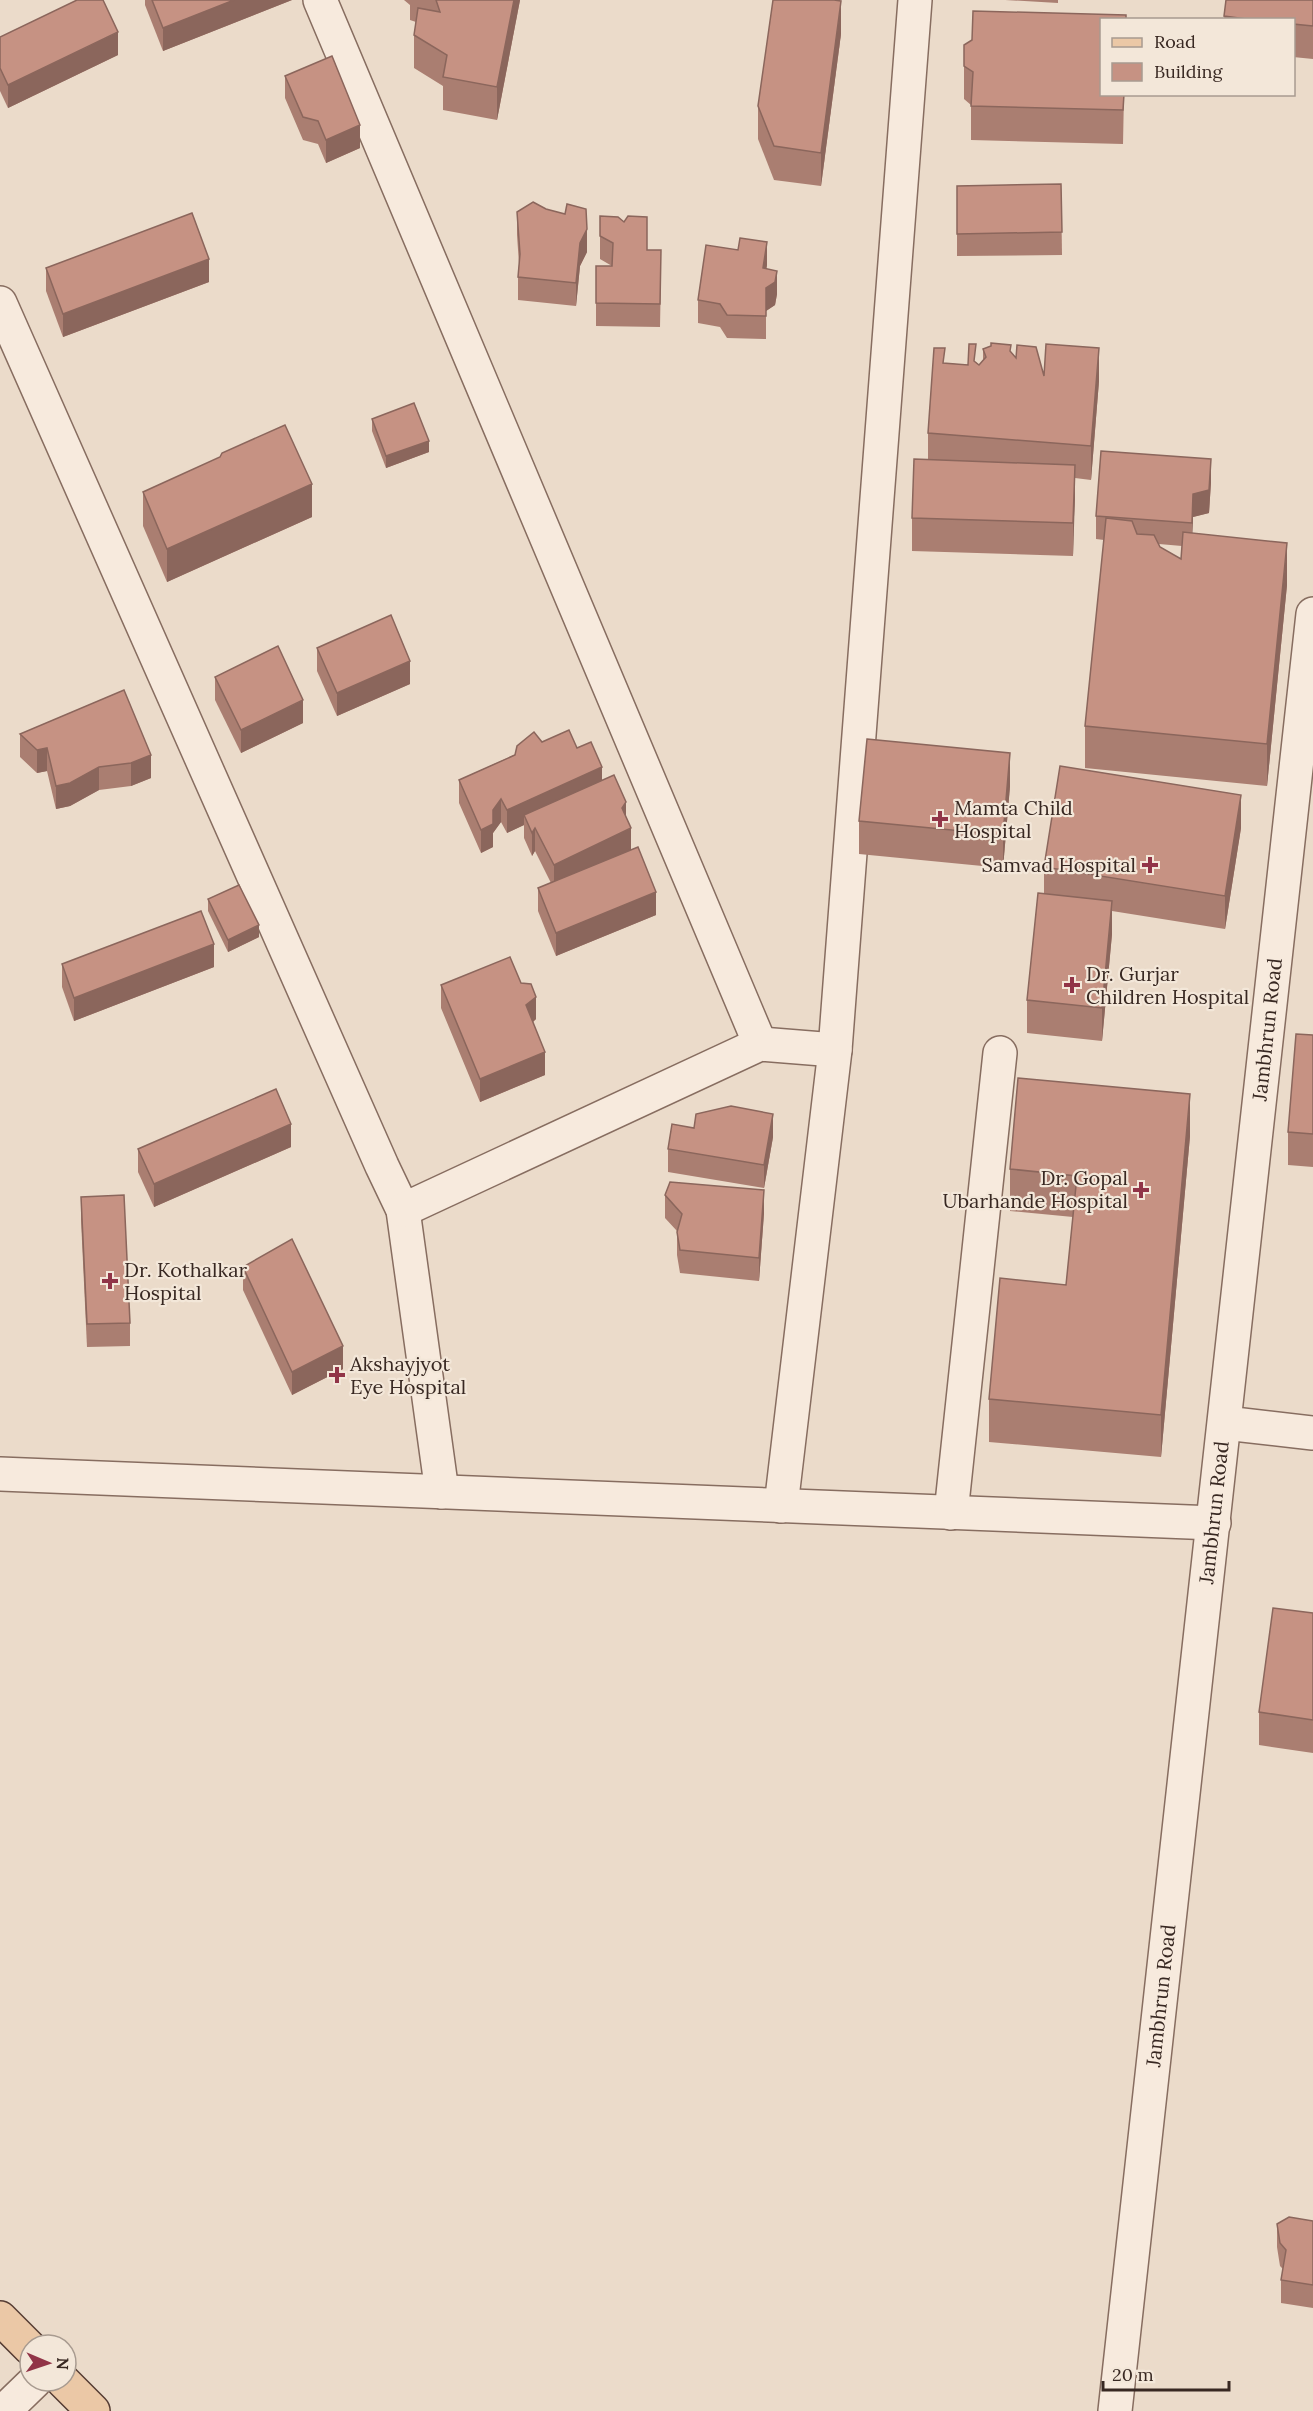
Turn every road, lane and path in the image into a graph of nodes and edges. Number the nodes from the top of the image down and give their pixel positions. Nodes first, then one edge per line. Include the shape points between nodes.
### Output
1 (320, 0) edge
2 (915, 0) edge
3 (0, 303) edge
4 (1313, 614) edge
5 (760, 1044) junction
6 (835, 1050) junction
7 (1000, 1053) dead end
8 (403, 1210) junction
9 (1225, 1424) junction
10 (1313, 1433) edge
11 (0, 1474) edge
12 (442, 1492) junction
13 (782, 1506) junction
14 (951, 1513) junction
15 (1214, 1523) junction
16 (0, 2318) edge
17 (18, 2336) edge
18 (23, 2393) edge
19 (75, 2393) edge
20 (4, 2411) edge
21 (93, 2411) edge
22 (1115, 2411) edge

1 - 5 street
2 - 6 street
3 - 8 street
4 - 9 street, Jambhrun Road
5 - 6 street
5 - 8 street
6 - 13 street
7 - 14 street
8 - 12 street
9 - 10 street
9 - 15 street, Jambhrun Road
11 - 12 street
12 - 13 street
13 - 14 street
14 - 15 street
15 - 22 street, Jambhrun Road
16 - 17 main road
18 - 20 street
19 - 21 main road

